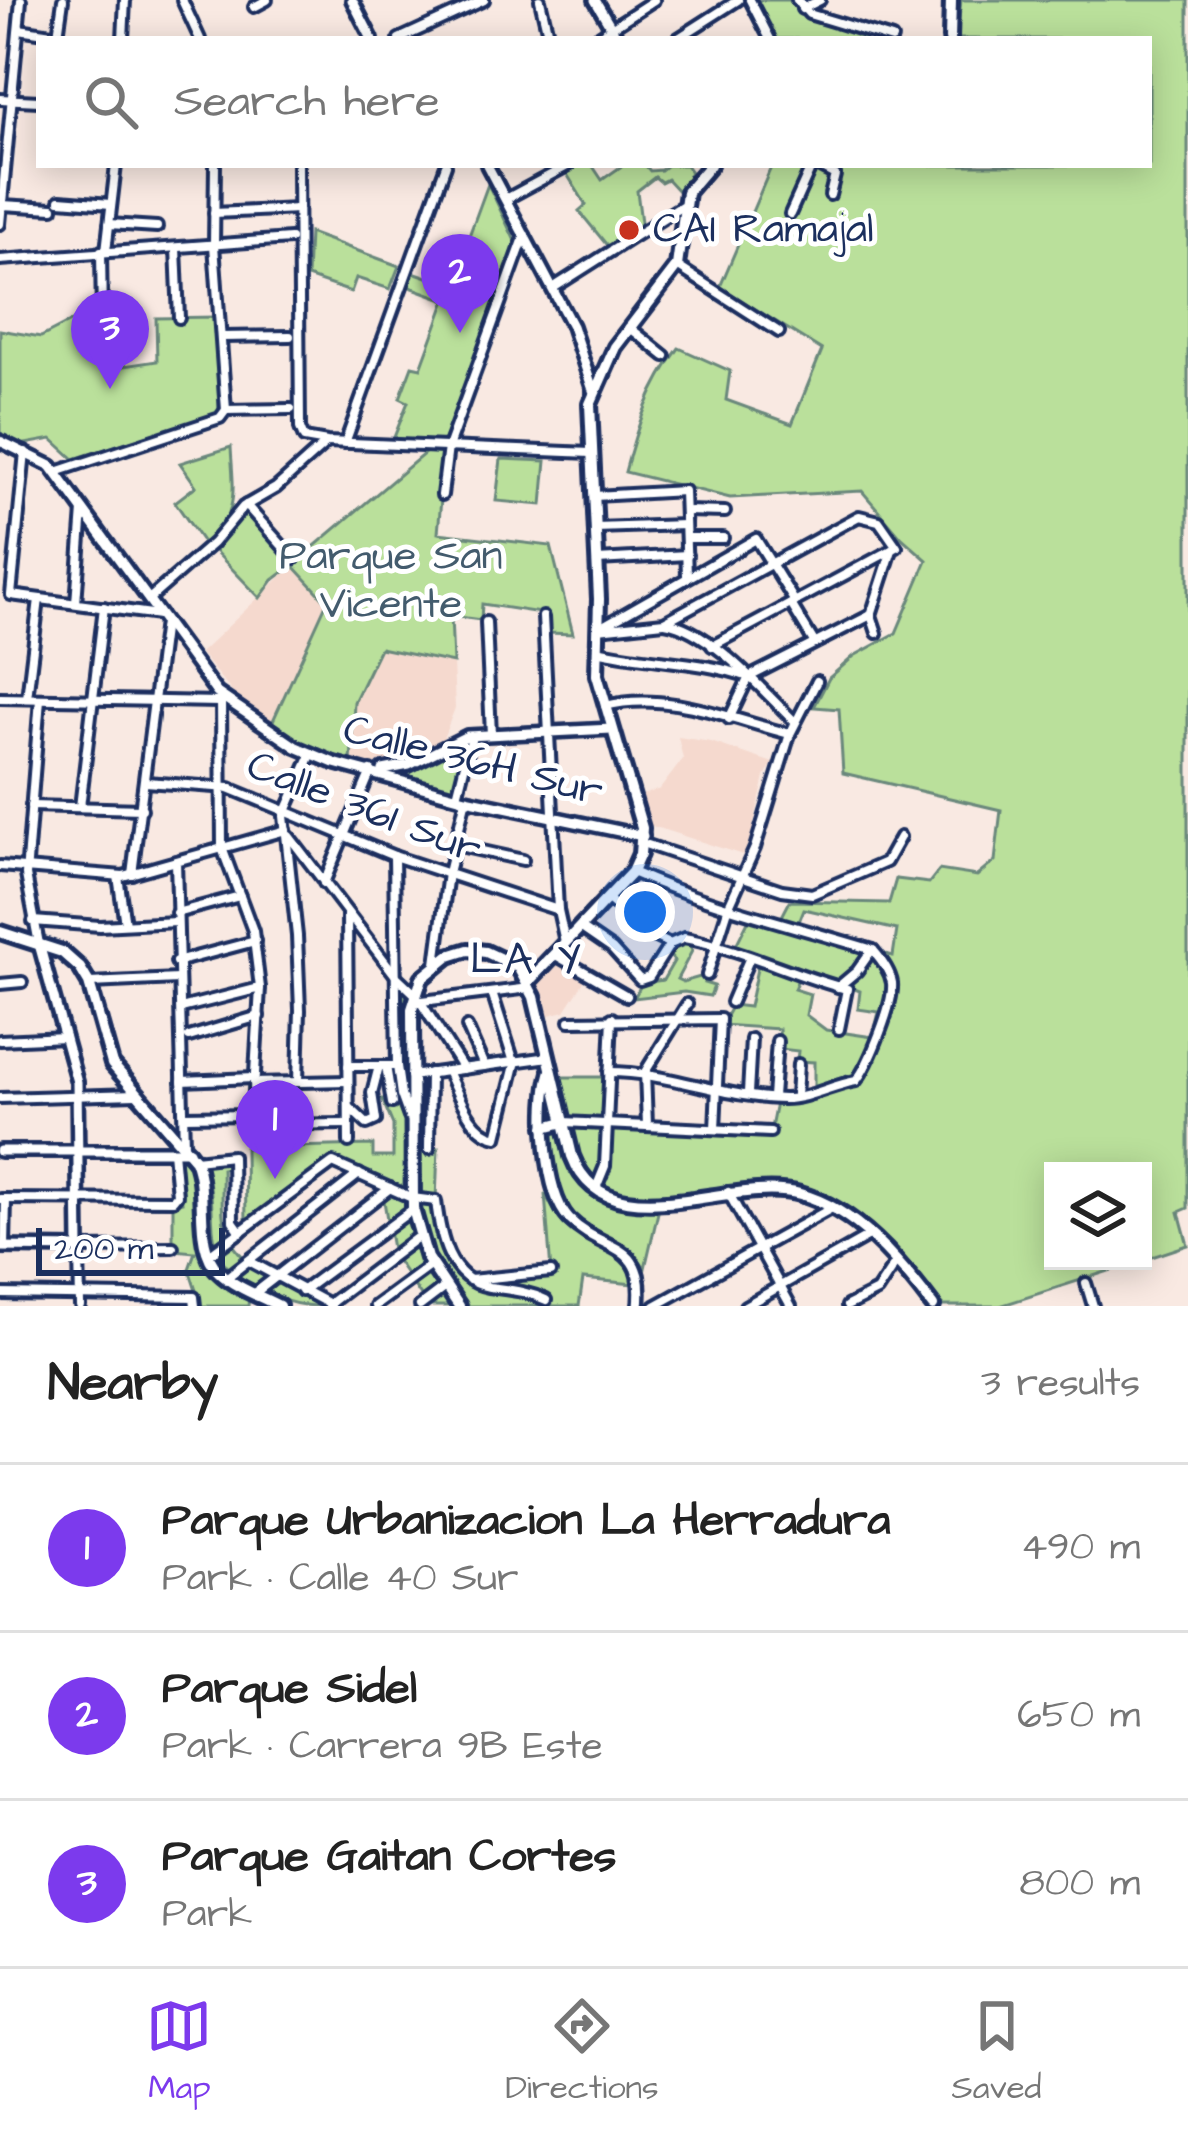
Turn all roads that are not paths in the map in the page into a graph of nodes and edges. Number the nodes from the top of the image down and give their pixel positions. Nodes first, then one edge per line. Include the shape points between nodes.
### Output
1 (22, 0) edge
2 (63, 0) edge
3 (125, 0) edge
4 (182, 0) edge
5 (267, 0) edge
6 (352, 0) edge
7 (484, 0) edge
8 (539, 0) edge
9 (595, 0) edge
10 (654, 0) edge
11 (738, 0) edge
12 (750, 0) edge
13 (820, 0) edge
14 (951, 0) edge
15 (799, 5) edge
16 (254, 7) dead end
17 (611, 28) junction
18 (19, 29) junction
19 (548, 34) dead end
20 (54, 36) edge
21 (59, 36) edge
22 (123, 36) edge
23 (199, 36) edge
24 (371, 36) edge
25 (406, 36) edge
26 (599, 36) edge
27 (616, 36) edge
28 (682, 36) edge
29 (768, 36) edge
30 (884, 36) edge
31 (950, 36) edge
32 (0, 99) edge
33 (12, 99) junction
34 (36, 101) edge
35 (3, 164) edge
36 (116, 168) edge
37 (215, 168) edge
38 (298, 168) edge
39 (445, 168) edge
40 (489, 168) edge
41 (563, 168) edge
42 (701, 168) edge
43 (813, 168) edge
44 (820, 168) edge
45 (830, 194) dead end
46 (506, 199) junction
47 (111, 204) junction
48 (2, 205) edge
49 (682, 206) junction
50 (298, 209) junction
51 (214, 213) junction
52 (790, 214) dead end
53 (0, 224) edge
54 (109, 224) junction
55 (157, 227) dead end
56 (525, 236) junction
57 (290, 239) dead end
58 (214, 244) junction
59 (176, 248) junction
60 (103, 251) junction
61 (0, 260) edge
62 (677, 266) junction
63 (553, 288) junction
64 (179, 318) dead end
65 (102, 319) dead end
66 (628, 326) junction
67 (779, 332) dead end
68 (290, 336) dead end
69 (221, 337) junction
70 (664, 356) dead end
71 (593, 390) junction
72 (291, 409) dead end
73 (226, 410) junction
74 (0, 441) edge
75 (327, 442) junction
76 (345, 443) junction
77 (448, 447) junction
78 (25, 452) junction
79 (591, 453) junction
80 (56, 472) junction
81 (442, 495) dead end
82 (594, 496) junction
83 (246, 505) junction
84 (83, 510) junction
85 (685, 512) junction
86 (725, 512) dead end
87 (685, 525) junction
88 (595, 528) junction
89 (686, 538) junction
90 (724, 538) dead end
91 (895, 548) junction
92 (687, 555) junction
93 (294, 559) dead end
94 (597, 560) junction
95 (771, 563) junction
96 (688, 575) junction
97 (39, 599) junction
98 (149, 599) junction
99 (76, 603) junction
100 (793, 603) junction
101 (104, 607) junction
102 (871, 615) junction
103 (543, 617) dead end
104 (163, 618) junction
105 (486, 622) dead end
106 (664, 622) junction
107 (598, 629) junction
108 (877, 633) dead end
109 (814, 642) junction
110 (712, 646) junction
111 (597, 650) junction
112 (749, 677) junction
113 (817, 681) dead end
114 (0, 698) edge
115 (26, 698) junction
116 (40, 699) junction
117 (93, 700) junction
118 (156, 701) junction
119 (224, 701) junction
120 (605, 706) junction
121 (729, 718) junction
122 (795, 722) junction
123 (612, 729) junction
124 (550, 732) junction
125 (790, 734) junction
126 (491, 735) junction
127 (472, 736) junction
128 (311, 755) junction
129 (371, 771) junction
130 (146, 782) junction
131 (222, 786) junction
132 (462, 797) junction
133 (31, 806) junction
134 (80, 807) junction
135 (142, 809) junction
136 (284, 811) junction
137 (552, 816) junction
138 (286, 830) junction
139 (345, 836) junction
140 (900, 836) dead end
141 (643, 839) junction
142 (455, 844) junction
143 (222, 848) junction
144 (394, 856) junction
145 (524, 860) dead end
146 (176, 861) junction
147 (0, 866) edge
148 (26, 868) junction
149 (632, 872) junction
150 (448, 873) junction
151 (132, 874) junction
152 (118, 876) junction
153 (744, 876) junction
154 (324, 883) junction
155 (240, 896) junction
156 (607, 898) junction
157 (729, 906) junction
158 (558, 910) junction
159 (347, 914) junction
160 (176, 917) junction
161 (33, 921) junction
162 (125, 924) junction
163 (580, 927) junction
164 (0, 932) edge
165 (255, 941) junction
166 (565, 942) junction
167 (674, 942) junction
168 (39, 944) junction
169 (716, 945) junction
170 (873, 950) junction
171 (554, 954) junction
172 (750, 957) junction
173 (176, 962) junction
174 (436, 964) junction
175 (707, 975) dead end
176 (396, 976) junction
177 (178, 979) junction
178 (88, 980) junction
179 (22, 982) dead end
180 (0, 984) edge
181 (530, 985) junction
182 (260, 988) junction
183 (843, 988) junction
184 (492, 993) junction
185 (627, 996) dead end
186 (416, 998) junction
187 (730, 1001) dead end
188 (686, 1004) dead end
189 (181, 1008) junction
190 (259, 1016) junction
191 (613, 1018) junction
192 (678, 1018) junction
193 (570, 1021) dead end
194 (467, 1028) dead end
195 (839, 1029) dead end
196 (66, 1037) junction
197 (189, 1037) dead end
198 (752, 1039) dead end
199 (0, 1040) edge
200 (777, 1042) dead end
201 (515, 1062) junction
202 (550, 1062) junction
203 (798, 1064) dead end
204 (348, 1066) junction
205 (382, 1066) junction
206 (397, 1066) junction
207 (484, 1066) junction
208 (463, 1069) junction
209 (448, 1071) junction
210 (609, 1072) junction
211 (645, 1072) junction
212 (430, 1073) junction
213 (411, 1076) junction
214 (182, 1081) junction
215 (254, 1081) junction
216 (349, 1081) junction
217 (298, 1082) junction
218 (718, 1089) junction
219 (138, 1094) junction
220 (748, 1094) junction
221 (79, 1095) junction
222 (772, 1097) junction
223 (796, 1097) junction
224 (0, 1098) edge
225 (392, 1103) dead end
226 (349, 1107) junction
227 (184, 1116) junction
228 (252, 1120) junction
229 (411, 1120) junction
230 (564, 1122) junction
231 (608, 1123) junction
232 (349, 1124) junction
233 (647, 1125) junction
234 (545, 1127) junction
235 (715, 1129) junction
236 (770, 1132) dead end
237 (430, 1134) junction
238 (411, 1140) junction
239 (349, 1142) dead end
240 (429, 1149) dead end
241 (0, 1150) edge
242 (80, 1152) junction
243 (185, 1152) junction
244 (358, 1174) junction
245 (390, 1188) junction
246 (594, 1190) junction
247 (728, 1191) junction
248 (3, 1199) edge
249 (80, 1200) junction
250 (412, 1203) junction
251 (832, 1208) junction
252 (241, 1232) junction
253 (418, 1236) junction
254 (869, 1236) junction
255 (173, 1246) dead end
256 (3, 1247) edge
257 (760, 1247) junction
258 (79, 1248) junction
259 (209, 1255) junction
260 (248, 1261) junction
261 (897, 1261) junction
262 (431, 1265) junction
263 (551, 1272) dead end
264 (277, 1277) junction
265 (226, 1278) junction
266 (469, 1280) junction
267 (1086, 1282) dead end
268 (782, 1285) junction
269 (446, 1287) junction
270 (302, 1291) junction
271 (0, 1294) edge
272 (80, 1294) junction
273 (255, 1294) junction
274 (546, 1300) dead end
275 (195, 1301) edge
276 (330, 1305) edge
277 (80, 1306) edge
278 (279, 1306) edge
279 (375, 1306) edge
280 (420, 1306) edge
281 (459, 1306) edge
282 (639, 1306) edge
283 (656, 1306) edge
284 (746, 1306) edge
285 (790, 1306) edge
286 (847, 1306) edge
287 (933, 1306) edge
288 (1093, 1306) edge

1 - 18 street
2 - 21 street
3 - 22 street
4 - 23 street
5 - 16 street
6 - 24 street
7 - 25 street
8 - 19 street
9 - 17 street
10 - 17 street
11 - 28 street
12 - 29 street
13 - 15 street
14 - 31 main road
15 - 30 street
17 - 26 street
17 - 27 street
18 - 20 street
18 - 33 street
32 - 33 street
33 - 34 street
33 - 35 street
35 - 48 street
36 - 47 street
37 - 51 street
38 - 50 street
39 - 76 street
40 - 46 street
41 - 46 street
42 - 49 main road
43 - 52 street
44 - 45 street via 836,176
46 - 56 street
47 - 48 street
47 - 54 street
48 - 53 street
49 - 62 main road
49 - 63 street
50 - 51 street
50 - 75 street via 300,428 308,440
51 - 58 street
54 - 55 street
54 - 60 street
56 - 63 street
56 - 77 street
57 - 58 street
58 - 59 street
58 - 69 street
59 - 60 street
59 - 64 street
60 - 61 street
60 - 65 street
62 - 66 main road
62 - 67 street
63 - 71 street
66 - 70 street
66 - 71 main road
68 - 69 street
69 - 73 street
71 - 79 main road
72 - 73 street
73 - 80 street
74 - 78 street
75 - 76 street
75 - 83 street
76 - 77 street
77 - 79 street
77 - 81 street
78 - 80 street
78 - 97 street via 11,595
79 - 82 main road
80 - 84 street
82 - 85 street via 684,491
82 - 88 main road
83 - 93 street
83 - 98 street
84 - 98 street
84 - 99 street
85 - 86 street
85 - 87 street
87 - 88 street
87 - 89 street
88 - 94 main road
89 - 90 street
89 - 92 street
91 - 95 street via 866,515
91 - 100 street
91 - 102 street
92 - 94 street
92 - 96 street
94 - 107 main road
95 - 96 street via 756,539
95 - 100 street
95 - 106 street
96 - 107 street
97 - 99 street
97 - 115 street
98 - 104 street
99 - 101 street
100 - 109 street
100 - 110 street
101 - 104 street
101 - 117 street
102 - 108 street
102 - 109 street
103 - 124 street
104 - 118 street
104 - 119 street
105 - 126 street
106 - 107 street
106 - 110 street
107 - 111 main road
109 - 112 street
110 - 112 street
111 - 112 street
111 - 120 main road
112 - 121 street
112 - 122 street
113 - 122 street
114 - 115 street
115 - 116 street
116 - 117 street
116 - 133 street
117 - 118 street
117 - 134 street
118 - 119 street
118 - 130 street
119 - 128 street, Calle 36H Sur
119 - 131 street
120 - 121 street via 645,699
120 - 123 main road
121 - 125 street
122 - 125 street
123 - 124 street
123 - 141 main road
124 - 126 street
124 - 137 street
125 - 153 street
126 - 127 street
127 - 129 street via 409,765
127 - 132 street
128 - 129 street, Calle 36H Sur
128 - 136 street
129 - 132 street, Calle 36H Sur
129 - 139 street
130 - 131 street, Calle 36I Sur
130 - 135 street
131 - 136 street, Calle 36I Sur
131 - 143 street
132 - 137 street, Calle 36H Sur
132 - 142 street
133 - 134 street
133 - 148 street
134 - 135 street
135 - 151 street
136 - 138 street
136 - 139 street, Calle 36I Sur
137 - 141 street, Calle 36H Sur
137 - 158 street
138 - 143 street
138 - 154 street
138 - 217 street via 299,974
139 - 144 street, Calle 36I Sur
139 - 154 street
140 - 153 street, Calle 36H Sur via 886,862 812,894
141 - 149 main road
141 - 153 street, Calle 36H Sur
142 - 145 street
142 - 150 street
143 - 146 street
143 - 155 street
144 - 150 street, Calle 36I Sur
144 - 176 street
146 - 151 street
146 - 160 street
147 - 148 street
148 - 152 street
148 - 161 street
149 - 156 main road
149 - 157 street
150 - 158 street, Calle 36I Sur
150 - 174 street
151 - 152 street
152 - 162 street
153 - 157 street
154 - 159 street
155 - 160 street
155 - 165 street
156 - 163 main road
156 - 167 street via 647,933
157 - 169 street
157 - 170 street
158 - 166 street
159 - 176 street
159 - 204 street
160 - 162 street
160 - 173 street
161 - 162 street
161 - 168 street
163 - 166 main road
163 - 167 street via 643,980
164 - 168 main road
165 - 173 street
165 - 182 street
166 - 171 main road
167 - 169 street
168 - 178 main road via 68,956
168 - 196 street
169 - 172 street
169 - 175 street
170 - 183 street
170 - 223 street via 890,975 890,1000 861,1076
171 - 181 main road
171 - 185 street
172 - 183 street
172 - 187 street
173 - 177 street
174 - 181 main road via 458,952 486,952 512,962
174 - 186 main road
176 - 186 street
176 - 206 street
177 - 178 street
177 - 189 street
178 - 219 main road via 109,1059
179 - 180 street
181 - 184 street
181 - 202 main road
182 - 189 street
182 - 190 street
183 - 195 street
184 - 186 street
184 - 201 street
186 - 208 street
186 - 213 main road
188 - 192 street
189 - 214 street
190 - 197 street
190 - 215 street
191 - 192 street
191 - 193 street
191 - 210 street
192 - 211 street
192 - 218 street via 720,1019
194 - 207 street
196 - 199 street
196 - 221 street
198 - 220 street
200 - 222 street
201 - 202 street
201 - 207 street
201 - 209 street via 500,1134 492,1137
202 - 230 main road
202 - 234 street
203 - 223 street
204 - 205 street
204 - 216 street
205 - 206 street
205 - 225 street
205 - 226 street via 374,1124
206 - 229 street
207 - 208 street
208 - 209 street
209 - 212 street
210 - 211 street
210 - 231 street
211 - 218 street
211 - 233 street
212 - 213 street
212 - 237 street
213 - 229 main road
214 - 215 street
214 - 227 street
215 - 217 street
215 - 228 street
216 - 217 street
216 - 226 street
218 - 220 street
218 - 235 street
219 - 221 street
219 - 243 main road
220 - 222 street
221 - 224 street
221 - 242 street
222 - 223 street
226 - 232 street
227 - 228 street
227 - 243 street
228 - 232 street
229 - 238 main road
230 - 231 street
230 - 234 main road
230 - 246 main road via 574,1162
231 - 233 street
231 - 246 street
232 - 239 street
233 - 235 street
234 - 282 street via 563,1211 628,1255 641,1285
235 - 236 street
237 - 238 street
237 - 240 street
238 - 250 main road
241 - 242 street
242 - 243 street
242 - 249 street
243 - 249 street via 176,1198
243 - 252 street via 230,1155 233,1221
243 - 259 main road via 202,1178
244 - 245 street
244 - 252 street via 333,1163
244 - 260 street
245 - 250 street
245 - 264 street
246 - 247 main road via 645,1204
247 - 251 main road via 784,1191
247 - 257 street
248 - 249 street
248 - 256 street
249 - 258 street
250 - 253 main road
250 - 266 street via 436,1201 442,1240
250 - 270 street
251 - 254 main road
251 - 257 street
252 - 259 street
253 - 262 main road
253 - 276 street
254 - 261 main road
254 - 268 street
255 - 258 street
256 - 258 street
257 - 268 street
257 - 283 street
258 - 272 street
259 - 265 main road
260 - 264 street
260 - 265 street
261 - 286 street via 877,1291
261 - 287 main road
262 - 269 main road
262 - 279 street
263 - 266 street
264 - 270 street
264 - 273 street
265 - 273 main road
266 - 274 street
267 - 288 street
268 - 284 street
268 - 285 street
269 - 280 street
269 - 281 main road
270 - 276 street
271 - 272 street
272 - 275 street
272 - 277 street
273 - 278 main road

